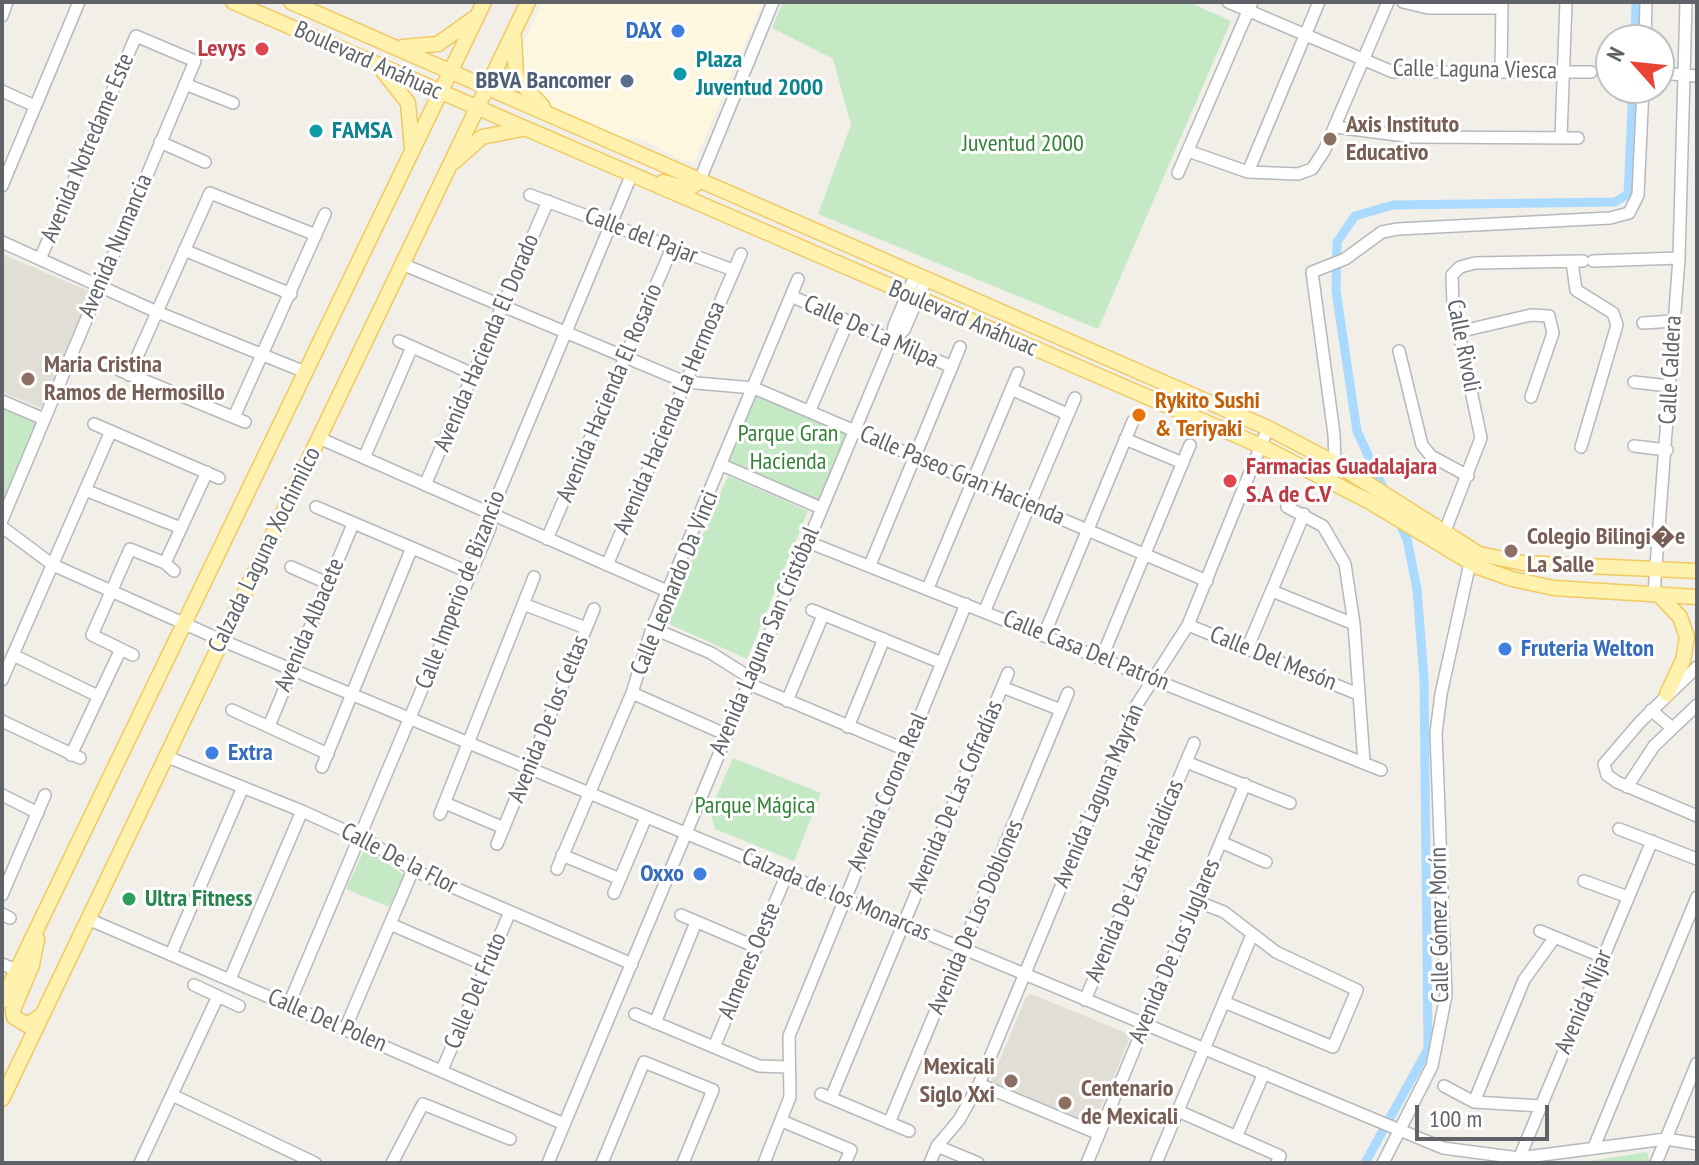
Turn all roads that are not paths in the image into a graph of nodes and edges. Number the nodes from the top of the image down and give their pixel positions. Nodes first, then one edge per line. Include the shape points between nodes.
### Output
1 (7, 2) edge
2 (79, 2) edge
3 (233, 2) edge
4 (246, 2) edge
5 (528, 2) edge
6 (773, 2) edge
7 (1228, 2) edge
8 (1319, 2) edge
9 (1388, 2) edge
10 (1403, 2) edge
11 (1566, 2) edge
12 (1646, 2) edge
13 (1686, 2) edge
14 (294, 4) edge
15 (1502, 5) edge
16 (1250, 6) edge
17 (482, 8) edge
18 (2, 16) edge
19 (1645, 24) edge
20 (515, 29) junction
21 (1304, 36) junction
22 (387, 45) junction
23 (195, 61) joint
24 (1363, 62) junction
25 (376, 64) junction
26 (1501, 71) junction
27 (1564, 72) junction
28 (1591, 72) dead end
29 (452, 73) junction
30 (1691, 75) edge
31 (185, 84) junction
32 (485, 87) junction
33 (2, 91) edge
34 (443, 93) junction
35 (233, 103) dead end
36 (1642, 104) edge
37 (35, 106) junction
38 (474, 108) junction
39 (549, 113) junction
40 (1335, 127) junction
41 (525, 129) junction
42 (1561, 136) junction
43 (1578, 138) dead end
44 (160, 142) junction
45 (1188, 151) junction
46 (412, 155) junction
47 (205, 162) dead end
48 (1248, 172) junction
49 (1178, 173) dead end
50 (443, 174) junction
51 (631, 176) junction
52 (699, 182) junction
53 (2, 186) edge
54 (530, 195) dead end
55 (548, 201) junction
56 (325, 214) dead end
57 (610, 224) junction
58 (316, 235) junction
59 (2, 242) edge
60 (672, 248) junction
61 (184, 250) junction
62 (741, 254) dead end
63 (1679, 258) junction
64 (40, 259) junction
65 (1583, 262) junction
66 (402, 264) junction
67 (733, 270) junction
68 (921, 278) junction
69 (798, 279) dead end
70 (99, 285) junction
71 (291, 294) junction
72 (791, 296) junction
73 (912, 298) junction
74 (502, 307) junction
75 (157, 312) junction
76 (848, 321) junction
77 (1673, 321) junction
78 (1643, 323) dead end
79 (1458, 332) junction
80 (564, 333) junction
81 (399, 341) dead end
82 (892, 341) junction
83 (412, 347) junction
84 (960, 347) dead end
85 (1399, 351) dead end
86 (263, 355) junction
87 (625, 359) junction
88 (952, 367) junction
89 (305, 372) junction
90 (1018, 373) dead end
91 (473, 374) junction
92 (685, 382) junction
93 (1634, 382) dead end
94 (1669, 386) junction
95 (754, 388) junction
96 (1011, 389) junction
97 (1531, 397) dead end
98 (1075, 398) dead end
99 (2, 401) edge
100 (810, 410) junction
101 (1067, 414) junction
102 (44, 419) junction
103 (1133, 421) dead end
104 (94, 424) dead end
105 (1268, 428) junction
106 (854, 430) junction
107 (111, 431) junction
108 (319, 438) junction
109 (1125, 439) junction
110 (1190, 445) dead end
111 (1261, 446) junction
112 (1634, 446) dead end
113 (1581, 447) dead end
114 (1667, 450) junction
115 (915, 456) junction
116 (364, 458) junction
117 (1183, 463) junction
118 (1335, 463) junction
119 (722, 465) junction
120 (207, 472) junction
121 (1468, 476) junction
122 (219, 478) dead end
123 (973, 480) junction
124 (1331, 481) junction
125 (425, 485) junction
126 (85, 490) junction
127 (1030, 505) junction
128 (316, 507) dead end
129 (1287, 507) dead end
130 (821, 508) junction
131 (490, 514) junction
132 (1304, 514) junction
133 (2, 520) edge
134 (353, 524) junction
135 (2, 527) edge
136 (181, 528) junction
137 (1087, 530) junction
138 (547, 539) junction
139 (1441, 540) junction
140 (808, 542) junction
141 (411, 550) junction
142 (1145, 555) junction
143 (1470, 563) junction
144 (53, 565) junction
145 (607, 565) junction
146 (870, 565) junction
147 (291, 567) dead end
148 (1657, 567) junction
149 (1697, 571) edge
150 (471, 573) junction
151 (534, 577) dead end
152 (1207, 581) junction
153 (327, 583) junction
154 (928, 588) junction
155 (667, 591) junction
156 (1272, 591) junction
157 (111, 592) junction
158 (1656, 593) junction
159 (1697, 597) edge
160 (523, 604) junction
161 (966, 604) junction
162 (594, 609) dead end
163 (985, 610) junction
164 (185, 624) junction
165 (1354, 624) junction
166 (1188, 625) junction
167 (586, 628) junction
168 (652, 628) junction
169 (1044, 635) junction
170 (884, 639) junction
171 (221, 640) junction
172 (121, 649) junction
173 (1247, 649) junction
174 (13, 655) junction
175 (133, 655) dead end
176 (1102, 657) junction
177 (942, 663) junction
178 (1697, 667) edge
179 (292, 669) junction
180 (1008, 673) dead end
181 (1151, 678) junction
182 (2, 680) edge
183 (750, 682) junction
184 (1002, 687) junction
185 (632, 693) junction
186 (1068, 693) dead end
187 (353, 694) junction
188 (1358, 694) junction
189 (1667, 694) junction
190 (98, 696) junction
191 (787, 701) junction
192 (1697, 705) edge
193 (232, 710) dead end
194 (1061, 710) junction
195 (1651, 710) junction
196 (411, 718) junction
197 (2, 721) edge
198 (269, 726) junction
199 (848, 727) junction
200 (1672, 728) junction
201 (727, 735) junction
202 (1194, 743) dead end
203 (470, 744) junction
204 (906, 750) junction
205 (328, 754) junction
206 (165, 756) junction
207 (1186, 762) junction
208 (1364, 762) junction
209 (322, 767) dead end
210 (528, 768) junction
211 (1381, 770) dead end
212 (1245, 784) junction
213 (243, 787) junction
214 (1627, 787) junction
215 (589, 793) junction
216 (2, 795) edge
217 (45, 795) dead end
218 (1290, 803) dead end
219 (302, 811) junction
220 (38, 813) junction
221 (1697, 816) edge
222 (646, 817) junction
223 (504, 828) junction
224 (1619, 829) dead end
225 (685, 833) junction
226 (360, 838) junction
227 (1652, 841) junction
228 (1221, 842) junction
229 (497, 844) dead end
230 (562, 855) junction
231 (1697, 859) edge
232 (1266, 862) dead end
233 (557, 869) dead end
234 (413, 870) junction
235 (787, 874) junction
236 (620, 879) junction
237 (1584, 881) dead end
238 (614, 893) dead end
239 (2, 895) edge
240 (1628, 897) junction
241 (1697, 897) edge
242 (844, 898) junction
243 (1196, 901) junction
244 (510, 912) junction
245 (681, 915) dead end
246 (88, 919) junction
247 (696, 922) junction
248 (903, 923) junction
249 (390, 924) junction
250 (38, 927) junction
251 (1540, 931) dead end
252 (1252, 935) junction
253 (1555, 937) junction
254 (756, 947) junction
255 (963, 949) junction
256 (171, 954) junction
257 (1603, 957) junction
258 (2, 964) edge
259 (632, 964) junction
260 (487, 966) junction
261 (16, 970) junction
262 (1025, 974) junction
263 (230, 979) junction
264 (194, 985) dead end
265 (218, 996) junction
266 (1085, 1000) junction
267 (2, 1001) edge
268 (1224, 1002) junction
269 (289, 1004) junction
270 (239, 1006) dead end
271 (44, 1013) junction
272 (635, 1014) dead end
273 (655, 1023) junction
274 (1144, 1024) junction
275 (345, 1029) junction
276 (714, 1047) junction
277 (1205, 1050) junction
278 (1697, 1063) edge
279 (789, 1067) junction
280 (442, 1070) junction
281 (1264, 1073) junction
282 (979, 1084) junction
283 (1444, 1086) dead end
284 (172, 1095) junction
285 (2, 1099) edge
286 (1474, 1102) junction
287 (1541, 1106) junction
288 (1178, 1111) junction
289 (782, 1121) junction
290 (889, 1123) junction
291 (564, 1124) junction
292 (1397, 1129) junction
293 (909, 1131) dead end
294 (1099, 1134) junction
295 (1237, 1135) junction
296 (510, 1139) dead end
297 (1666, 1139) junction
298 (1697, 1144) edge
299 (937, 1146) junction
300 (1594, 1147) junction
301 (1279, 1160) edge
302 (1518, 1160) edge
303 (140, 1163) edge
304 (315, 1163) edge
305 (392, 1163) edge
306 (548, 1163) edge
307 (602, 1163) edge
308 (683, 1163) edge
309 (764, 1163) edge
310 (845, 1163) edge
311 (930, 1163) edge
312 (978, 1163) edge
313 (1087, 1163) edge
314 (1156, 1163) edge
315 (1383, 1163) edge
316 (1656, 1163) edge

1 - 18 street
2 - 37 street
3 - 25 main road, Boulevard Anáhuac
4 - 14 main road via 281,15 293,14
5 - 20 main road, Calzada Laguna Xochimilco
6 - 52 street
7 - 16 street, Calle Laguna Viesca
8 - 21 street
9 - 24 street
10 - 15 street via 1428,8
11 - 27 street
12 - 19 street
13 - 30 street, Calle Caldera
14 - 22 main road, Boulevard Anáhuac
15 - 26 street
16 - 21 street, Calle Laguna Viesca
16 - 45 street
17 - 22 main road via 438,44
17 - 29 main road, Calzada Laguna Xochimilco
20 - 32 main road, Calzada Laguna Xochimilco
20 - 39 main road via 516,77
21 - 24 street, Calle Laguna Viesca
21 - 48 street
22 - 29 main road, Boulevard Anáhuac
23 - 31 street, Avenida Numancia
23 - 64 street, Avenida Notredame Este via 136,36
24 - 26 street, Calle Laguna Viesca via 1404,73
24 - 40 street
25 - 34 main road, Boulevard Anáhuac
25 - 46 main road via 408,103
26 - 27 street, Calle Laguna Viesca
27 - 28 street, Calle Laguna Viesca
27 - 42 street
29 - 32 main road, Boulevard Anáhuac
29 - 34 main road, Calzada Laguna Xochimilco
30 - 63 street, Calle Caldera
31 - 35 street
31 - 44 street, Avenida Numancia
32 - 38 main road, Calzada Laguna Xochimilco
32 - 39 main road, Boulevard Anáhuac
33 - 37 street
34 - 38 main road, Boulevard Anáhuac
34 - 46 main road, Calzada Laguna Xochimilco
36 - 118 street via 1638,201 1629,213 1398,229 1312,272
37 - 53 street
38 - 41 main road, Boulevard Anáhuac
38 - 50 main road, Calzada Laguna Xochimilco
39 - 52 main road, Boulevard Anáhuac
40 - 42 street via 1413,137
40 - 48 street via 1319,160 1307,171
41 - 50 main road via 482,137
41 - 51 main road, Boulevard Anáhuac
42 - 43 street
44 - 47 street
44 - 70 street, Avenida Numancia
45 - 48 street
45 - 49 street
46 - 89 main road, Calzada Laguna Xochimilco
50 - 66 main road, Calzada Laguna Xochimilco
51 - 52 main road via 688,189
51 - 57 street, Calle Imperio de Bizancio
51 - 73 main road, Boulevard Anáhuac
52 - 68 main road, Boulevard Anáhuac
54 - 55 street, Calle del Pajar
55 - 57 street, Calle del Pajar
55 - 74 street, Avenida Hacienda El Dorado
56 - 58 street
57 - 60 street, Calle del Pajar
57 - 80 street, Calle Imperio de Bizancio
58 - 61 street via 210,193
58 - 71 street
59 - 64 street
60 - 67 street, Calle del Pajar
60 - 87 street, Avenida Hacienda El Rosario
61 - 71 street
61 - 75 street
62 - 67 street, Avenida Hacienda La Hermosa
63 - 65 street, Calle Rivoli
63 - 77 street, Calle Caldera
64 - 70 street
65 - 79 street, Calle Rivoli via 1460,267 1451,282
65 - 113 street via 1576,290 1613,313 1617,325
66 - 74 street, Calle Paseo Gran Hacienda
66 - 108 main road, Calzada Laguna Xochimilco
67 - 92 street, Avenida Hacienda La Hermosa
68 - 73 street, Avenida Laguna San Cristóbal
68 - 105 main road, Boulevard Anáhuac
69 - 72 street, Calle Leonardo Da Vinci
70 - 75 street
70 - 102 street, Avenida Numancia
71 - 86 street
72 - 76 street, Calle De La Milpa
72 - 95 street, Calle Leonardo Da Vinci
73 - 82 street, Avenida Laguna San Cristóbal via 894,326
73 - 111 main road, Boulevard Anáhuac
74 - 80 street, Calle Paseo Gran Hacienda
74 - 91 street, Avenida Hacienda El Dorado
75 - 86 street
75 - 86 street via 124,372 239,420
76 - 82 street, Calle De La Milpa
76 - 100 street
77 - 78 street
77 - 94 street, Calle Caldera
79 - 97 street via 1531,315 1549,316 1553,333
79 - 121 street, Calle Rivoli via 1481,438
80 - 87 street, Calle Paseo Gran Hacienda
80 - 131 street, Calle Imperio de Bizancio
81 - 83 street
82 - 88 street, Calle De La Milpa
82 - 106 street, Avenida Laguna San Cristóbal
83 - 91 street
83 - 116 street
84 - 88 street
85 - 121 street via 1424,449
86 - 89 street
87 - 92 street, Calle Paseo Gran Hacienda
87 - 138 street, Avenida Hacienda El Rosario
88 - 115 street
89 - 164 main road, Calzada Laguna Xochimilco
90 - 96 street
91 - 125 street, Avenida Hacienda El Dorado
92 - 95 street, Calle Paseo Gran Hacienda
92 - 145 street, Avenida Hacienda La Hermosa
93 - 94 street
94 - 114 street, Calle Caldera
95 - 100 street, Calle Paseo Gran Hacienda
95 - 119 street, Calle Leonardo Da Vinci
96 - 101 street
96 - 123 street
98 - 101 street
99 - 102 street
100 - 106 street, Calle Paseo Gran Hacienda
101 - 127 street
102 - 133 street, Avenida Numancia
103 - 109 street
104 - 107 street
105 - 111 street, Avenida Laguna Mayrán
105 - 118 main road, Boulevard Anáhuac
106 - 115 street, Calle Paseo Gran Hacienda
106 - 130 street, Avenida Laguna San Cristóbal
107 - 120 street
107 - 126 street
108 - 116 street
108 - 171 main road, Calzada Laguna Xochimilco
109 - 117 street
109 - 137 street
110 - 117 street
111 - 124 main road, Boulevard Anáhuac
111 - 152 street, Avenida Laguna Mayrán
112 - 114 street
114 - 148 street, Calle Caldera
115 - 123 street, Calle Paseo Gran Hacienda
115 - 146 street
116 - 125 street
117 - 142 street
118 - 124 street
118 - 139 main road, Boulevard Anáhuac
119 - 130 street
119 - 155 street, Calle Leonardo Da Vinci
120 - 122 street
120 - 136 street
121 - 139 street, Calle Rivoli
123 - 127 street, Calle Paseo Gran Hacienda
123 - 154 street
124 - 139 main road, Boulevard Anáhuac
125 - 131 street
126 - 136 street
126 - 144 street
127 - 137 street, Calle Paseo Gran Hacienda
127 - 163 street
128 - 134 street
129 - 132 street
130 - 140 street, Avenida Laguna San Cristóbal
131 - 138 street
131 - 150 street, Calle Imperio de Bizancio via 490,528
132 - 156 street
132 - 165 street via 1329,532 1341,553
134 - 141 street
134 - 153 street, Avenida Albacete
135 - 144 street, Calzada de los Monarcas
136 - 157 street via 170,567 130,549
137 - 142 street, Calle Paseo Gran Hacienda
137 - 169 street
138 - 145 street
139 - 143 main road, Boulevard Anáhuac
139 - 148 main road, Boulevard Anáhuac via 1511,562
140 - 146 street, Calle Casa Del Patrón
140 - 183 street, Avenida Laguna San Cristóbal
141 - 150 street
141 - 187 street
142 - 152 street, Calle Paseo Gran Hacienda
142 - 176 street
143 - 158 main road, Boulevard Anáhuac via 1530,584
143 - 292 street, Calle Gómez Morín via 1436,745 1446,995 1432,1066
144 - 157 street, Calzada de los Monarcas
144 - 174 street
145 - 155 street
146 - 154 street, Calle Casa Del Patrón
147 - 153 street
148 - 149 main road, Boulevard Anáhuac
148 - 158 street, Calle Caldera
150 - 196 street, Calle Imperio de Bizancio
151 - 160 street
152 - 166 street, Avenida Laguna Mayrán
153 - 179 street, Avenida Albacete
154 - 161 street, Calle Casa Del Patrón
155 - 168 street, Calle Leonardo Da Vinci
156 - 165 street
156 - 173 street
157 - 164 street, Calzada de los Monarcas
157 - 172 street via 92,635
158 - 159 main road, Boulevard Anáhuac
158 - 189 main road via 1680,617 1687,637
160 - 167 street
160 - 203 street
161 - 163 street, Calle Casa Del Patrón
161 - 177 street, Avenida Corona Real
162 - 167 street, Avenida De los Celtas
163 - 169 street, Calle Casa Del Patrón
164 - 171 street, Calzada de los Monarcas
164 - 250 main road, Calzada Laguna Xochimilco
165 - 188 street
166 - 173 street, Calle Del Mesón
166 - 181 street, Avenida Laguna Mayrán
167 - 210 street, Avenida De los Celtas
168 - 183 street via 711,653
168 - 185 street, Calle Leonardo Da Vinci
169 - 176 street, Calle Casa Del Patrón
170 - 177 street
170 - 191 street via 818,612
170 - 199 street
171 - 179 street, Calzada de los Monarcas
171 - 206 main road, Calzada Laguna Xochimilco
172 - 175 street
172 - 190 street
173 - 188 street, Calle Del Mesón
174 - 182 street
174 - 190 street
176 - 181 street, Calle Casa Del Patrón
177 - 204 street, Avenida Corona Real
178 - 189 street
179 - 187 street, Calzada de los Monarcas
179 - 198 street, Avenida Albacete
180 - 184 street, Avenida De Las Cofradías
181 - 208 street, Calle Casa Del Patrón
181 - 262 street, Avenida Laguna Mayrán
183 - 191 street
183 - 201 street, Avenida Laguna San Cristóbal
184 - 194 street
184 - 248 street, Avenida De Las Cofradías
185 - 201 street
185 - 215 street, Calle Leonardo Da Vinci
186 - 194 street, Avenida De Los Doblones
187 - 196 street, Calzada de los Monarcas
187 - 205 street
188 - 208 street
189 - 195 street
190 - 197 street via 76,756
191 - 199 street
192 - 200 street
193 - 198 street
194 - 255 street, Avenida De Los Doblones
195 - 200 street
195 - 214 street via 1604,764 1607,775
196 - 203 street, Calzada de los Monarcas
196 - 226 street, Calle Imperio de Bizancio
198 - 205 street
199 - 204 street
200 - 214 street
201 - 225 street, Avenida Laguna San Cristóbal
202 - 207 street, Avenida De Las Heráldicas
203 - 210 street, Calzada de los Monarcas
203 - 223 street via 442,809
204 - 242 street, Avenida Corona Real
205 - 209 street
206 - 213 street, Calle De la Flor
206 - 246 main road, Calzada Laguna Xochimilco
207 - 212 street
207 - 266 street, Avenida De Las Heráldicas
208 - 211 street, Calle Casa Del Patrón
210 - 215 street, Calzada de los Monarcas
210 - 223 street, Avenida De los Celtas
212 - 218 street
212 - 228 street, Avenida De Los Juglares
213 - 219 street, Calle De la Flor
213 - 256 street
214 - 221 street
215 - 222 street, Calzada de los Monarcas
215 - 230 street, Calle Leonardo Da Vinci
216 - 220 street
217 - 220 street
219 - 226 street, Calle De la Flor
219 - 263 street
220 - 239 street
222 - 225 street, Calzada de los Monarcas
222 - 236 street
223 - 229 street, Avenida De los Celtas
224 - 227 street
225 - 235 street, Calzada de los Monarcas
225 - 259 street, Avenida Laguna San Cristóbal
226 - 234 street, Calle De la Flor
226 - 269 street, Calle Imperio de Bizancio
227 - 231 street
227 - 240 street, Avenida Níjar
228 - 232 street
228 - 243 street, Avenida De Los Juglares
230 - 233 street, Calle Leonardo Da Vinci
230 - 236 street
234 - 244 street, Calle De la Flor
234 - 249 street
235 - 242 street, Calzada de los Monarcas
235 - 254 street, Almenes Oeste
236 - 238 street
237 - 240 street
240 - 257 street, Avenida Níjar
241 - 300 street
242 - 248 street, Calzada de los Monarcas
242 - 279 street, Avenida Corona Real via 789,1036
243 - 252 street via 1224,912
243 - 274 street, Avenida De Los Juglares
244 - 259 street, Calle De la Flor
244 - 260 street, Calle Del Fruto
245 - 247 street
246 - 256 street, Calle Del Polen
246 - 271 main road, Calzada Laguna Xochimilco
247 - 254 street
247 - 273 street
248 - 255 street, Calzada de los Monarcas
248 - 290 street, Avenida De Las Cofradías via 826,1096
249 - 260 street
249 - 275 street
250 - 261 main road, Calzada Laguna Xochimilco
250 - 271 main road via 32,965 13,1010 14,1017 27,1025
251 - 253 street
252 - 268 street
252 - 268 street via 1357,990 1333,1047
253 - 257 street
253 - 286 street via 1524,980
254 - 276 street, Almenes Oeste
255 - 262 street, Calzada de los Monarcas
255 - 290 street, Avenida De Los Doblones
256 - 263 street, Calle Del Polen
257 - 287 street, Avenida Níjar
258 - 261 street
259 - 291 street, Avenida Laguna San Cristóbal
260 - 280 street, Calle Del Fruto
261 - 267 main road, Calzada Laguna Xochimilco
262 - 266 street, Calzada de los Monarcas
262 - 282 street, Avenida Laguna Mayrán
263 - 269 street, Calle Del Polen
264 - 265 street
265 - 270 street
265 - 284 street
266 - 274 street, Calzada de los Monarcas
268 - 277 street
269 - 275 street, Calle Del Polen
271 - 285 main road, Calzada Laguna Xochimilco
272 - 273 street
273 - 276 street
274 - 277 street, Calzada de los Monarcas
274 - 294 street, Avenida De Los Juglares
275 - 280 street, Calle Del Polen
276 - 279 street via 759,1066
277 - 281 street, Calzada de los Monarcas
277 - 288 street
278 - 297 street
279 - 289 street, Avenida Corona Real via 790,1097
280 - 291 street, Calle Del Polen
281 - 292 street, Calzada de los Monarcas
281 - 295 street
282 - 294 street
282 - 299 street, Avenida Laguna Mayrán
283 - 286 street
284 - 303 street
284 - 304 street
286 - 287 street
287 - 302 street, Avenida Níjar
288 - 295 street
288 - 314 street
289 - 309 street, Avenida Corona Real
289 - 310 street via 851,1150
290 - 293 street
291 - 306 street, Avenida Laguna San Cristóbal
292 - 302 street, Calzada de los Monarcas via 1443,1148
292 - 315 street, Calle Gómez Morín
294 - 313 street, Avenida De Los Juglares
295 - 301 street
296 - 305 street via 423,1104
297 - 298 street, Calzada de los Monarcas
297 - 300 street, Calzada de los Monarcas
297 - 316 street
299 - 311 street, Avenida Laguna Mayrán
299 - 312 street
300 - 302 street, Calzada de los Monarcas
307 - 308 street via 644,1062 713,1090

